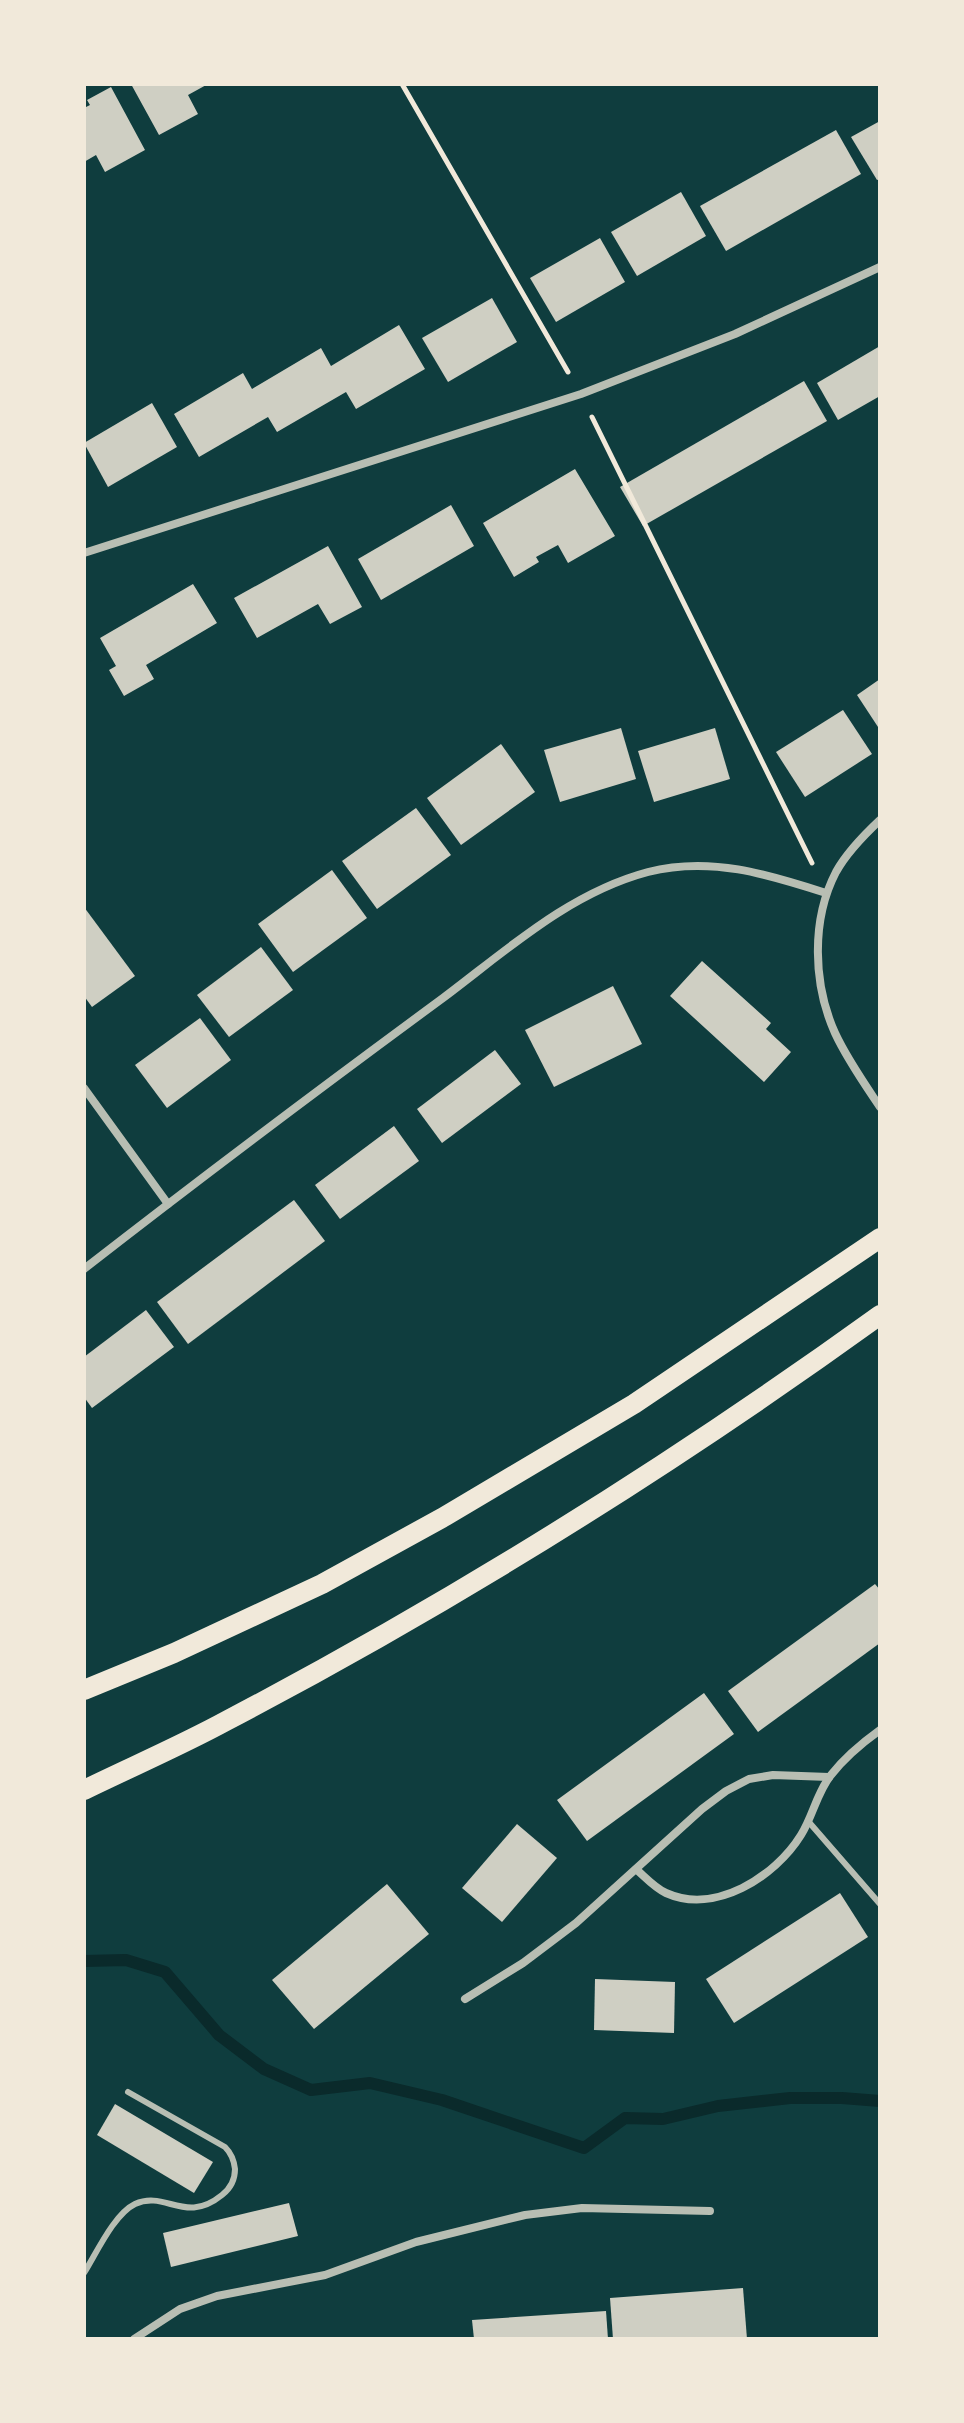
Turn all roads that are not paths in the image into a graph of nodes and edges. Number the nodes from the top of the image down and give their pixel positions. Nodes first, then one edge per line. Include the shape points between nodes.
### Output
1 (880, 267) edge
2 (84, 553) edge
3 (880, 820) edge
4 (826, 893) junction
5 (84, 1088) edge
6 (880, 1107) edge
7 (168, 1204) junction
8 (880, 1238) edge
9 (84, 1269) edge
10 (880, 1315) edge
11 (84, 1690) edge
12 (880, 1730) edge
13 (829, 1777) junction
14 (84, 1790) edge
15 (808, 1821) junction
16 (637, 1870) junction
17 (880, 1904) edge
18 (465, 1999) dead end
19 (128, 2092) dead end
20 (710, 2211) dead end
21 (84, 2273) edge
22 (134, 2339) edge

1 - 2 street via 735,334 581,394
3 - 4 street via 838,868
4 - 6 street via 818,952 826,1008 846,1055
4 - 7 street via 758,872 707,865 651,871 593,893 494,958
5 - 7 street
7 - 9 street
8 - 11 main road via 634,1404 442,1518 322,1584
10 - 14 main road via 669,1460 464,1588 223,1723
12 - 13 street
13 - 15 street
13 - 16 street via 749,1779 702,1809
15 - 16 street via 800,1837 764,1874 721,1897 694,1899 665,1892
15 - 17 lane
16 - 18 street via 523,1963
19 - 21 lane via 225,2147 234,2163 234,2180 220,2197 197,2208 162,2201 135,2204 116,2222
20 - 22 street via 582,2208 525,2215 416,2242 325,2275 217,2296 180,2309

